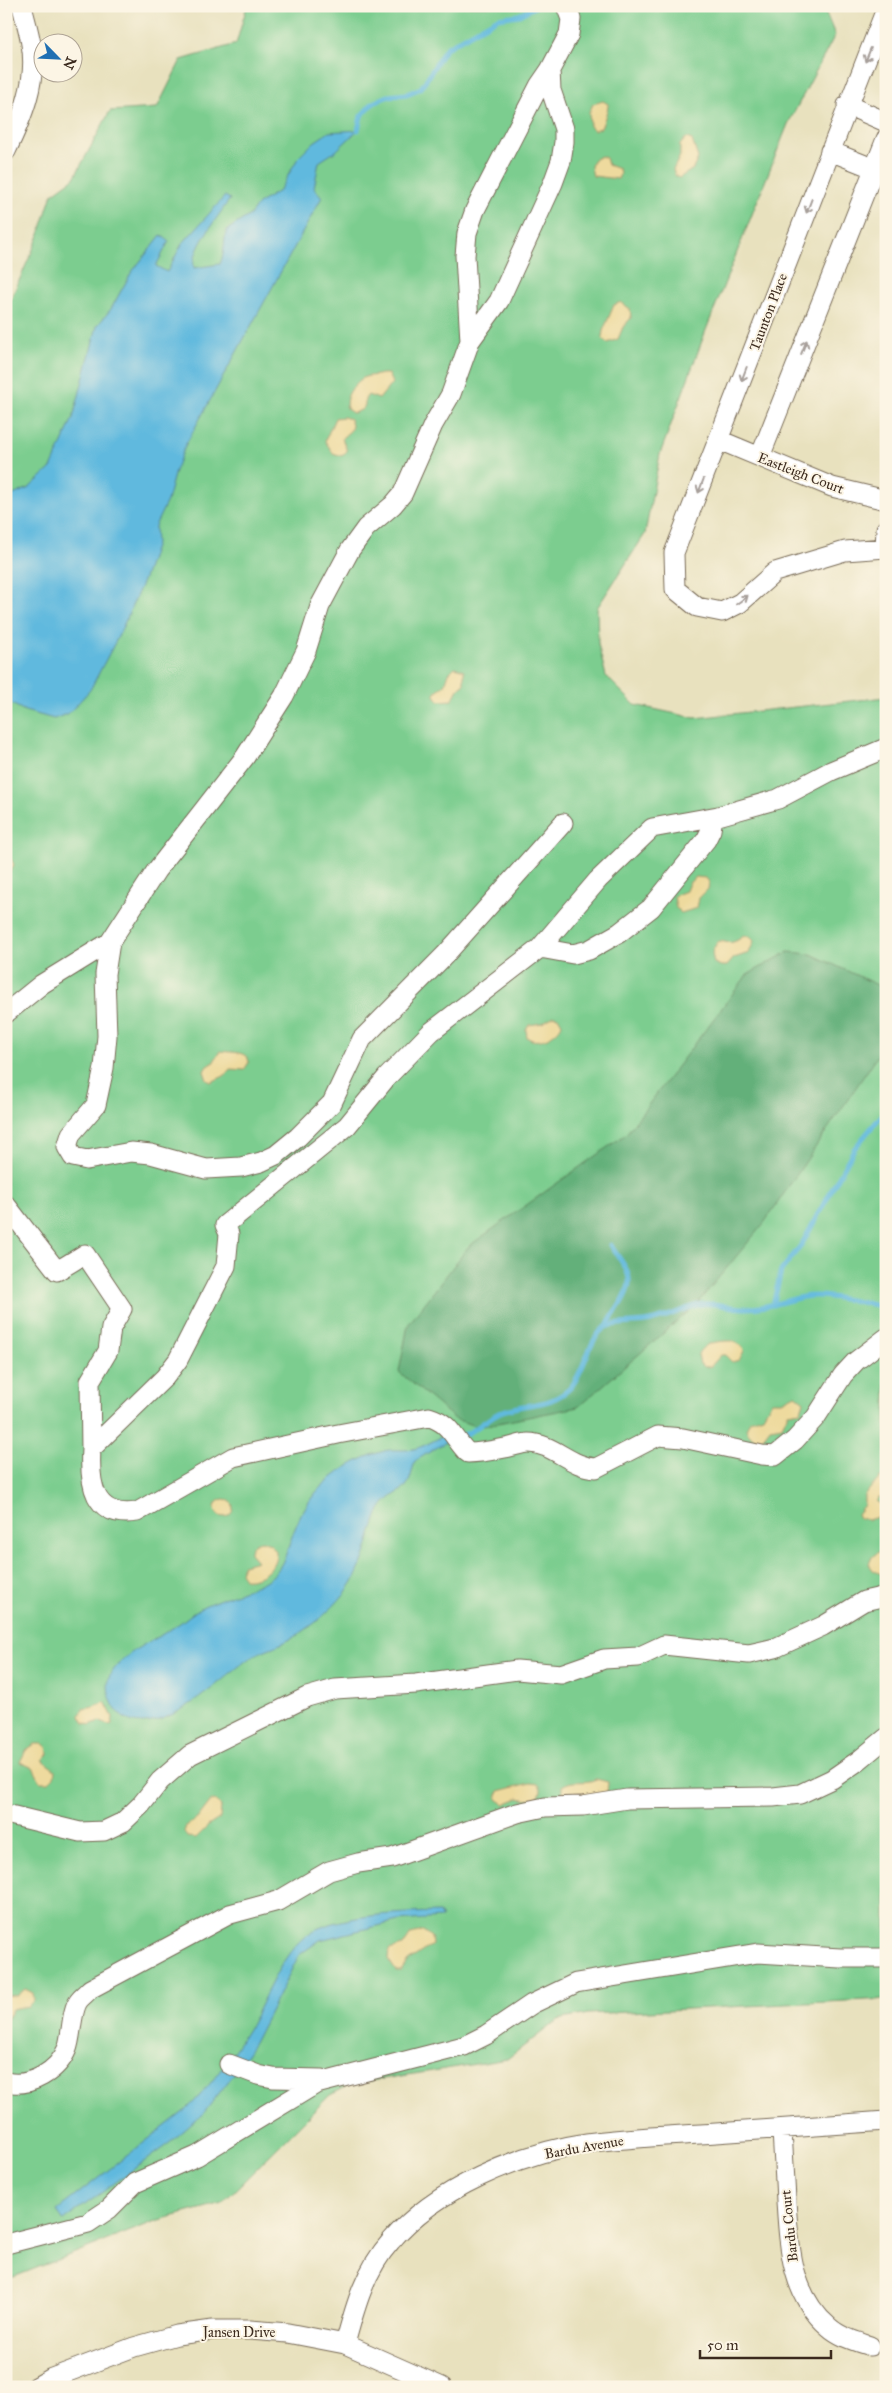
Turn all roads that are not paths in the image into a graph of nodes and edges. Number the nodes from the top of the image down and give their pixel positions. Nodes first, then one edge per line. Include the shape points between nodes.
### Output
1 (22, 6) edge
2 (566, 6) edge
3 (886, 9) edge
4 (550, 70) junction
5 (847, 105) junction
6 (886, 122) edge
7 (886, 139) edge
8 (6, 151) edge
9 (830, 151) junction
10 (880, 171) edge
11 (470, 341) junction
12 (718, 440) junction
13 (760, 457) junction
14 (886, 500) edge
15 (886, 529) edge
16 (885, 548) edge
17 (886, 748) edge
18 (713, 817) junction
19 (563, 822) dead end
20 (110, 942) junction
21 (540, 948) junction
22 (6, 1013) edge
23 (6, 1205) edge
24 (886, 1338) edge
25 (91, 1449) junction
26 (886, 1596) edge
27 (886, 1738) edge
28 (6, 1814) edge
29 (886, 1958) edge
30 (231, 2064) dead end
31 (336, 2078) junction
32 (6, 2082) edge
33 (886, 2121) edge
34 (782, 2129) junction
35 (6, 2244) edge
36 (345, 2344) junction
37 (870, 2346) dead end
38 (36, 2387) edge
39 (442, 2387) edge

1 - 8 street via 32,45 32,68 24,110
2 - 4 street via 571,19 569,34
3 -> 5 street, Taunton Place
4 - 11 street via 475,210 467,233 465,256
4 - 11 street via 551,90 564,130 560,161 553,184 499,301
5 - 6 street
5 - 9 street, Taunton Place
7 - 10 street
9 - 10 street
9 -> 12 street, Taunton Place
13 -> 10 street
11 - 20 street via 451,394 433,425 403,493 366,528 350,550 320,606 303,658 284,696 245,757 156,871
12 - 13 street, Eastleigh Court
12 -> 16 street, Taunton Place via 674,553 675,589 697,607 722,612 740,604 775,572 844,551
13 - 14 street, Eastleigh Court via 832,487
15 - 16 street
17 - 18 street via 830,771 778,799
18 - 21 street via 652,828 598,880
18 - 21 street via 712,830 706,840 642,916 589,950 572,954
19 - 20 street via 445,955 362,1039 332,1103 298,1137 276,1155 261,1162 206,1169 131,1152 87,1160 73,1157 67,1147 71,1134 96,1105 104,1068 107,1036 105,974
20 - 22 street via 42,984
21 - 25 street via 431,1032 387,1077 347,1126 225,1225 229,1234 226,1266 178,1360 165,1377
23 - 25 street via 57,1271 85,1254 122,1309 110,1328 108,1351 90,1381
24 - 25 street via 856,1361 816,1417 776,1456 658,1436 596,1468 587,1468 547,1447 529,1442 484,1453 468,1453 447,1425 429,1417 233,1457 137,1512 119,1514 109,1509 95,1494 89,1474
26 - 28 street via 864,1601 823,1626 775,1648 749,1654 664,1645 638,1656 604,1659 560,1674 517,1670 416,1684 335,1689 307,1697 190,1755 160,1781 142,1805 123,1822 104,1831 80,1832
27 - 32 street via 832,1779 800,1794 627,1799 582,1806 545,1807 518,1813 392,1858 329,1871 278,1901 222,1918 90,1989 78,2001 67,2049 56,2066 24,2083
29 - 31 street via 758,1953 576,1983 532,2004 464,2046
30 - 31 street via 273,2078 311,2081
31 - 35 street via 316,2084 197,2156 135,2183 109,2209 88,2223
33 - 34 street, Bardu Avenue
34 - 36 street, Bardu Avenue via 587,2143 532,2156 482,2176 430,2206 390,2242 363,2286
34 - 37 street, Bardu Court via 790,2250 796,2279 809,2303 828,2326 840,2335
36 - 38 street, Jansen Drive via 288,2333 250,2330 213,2330 177,2335 134,2347
36 - 39 street, Jansen Drive

